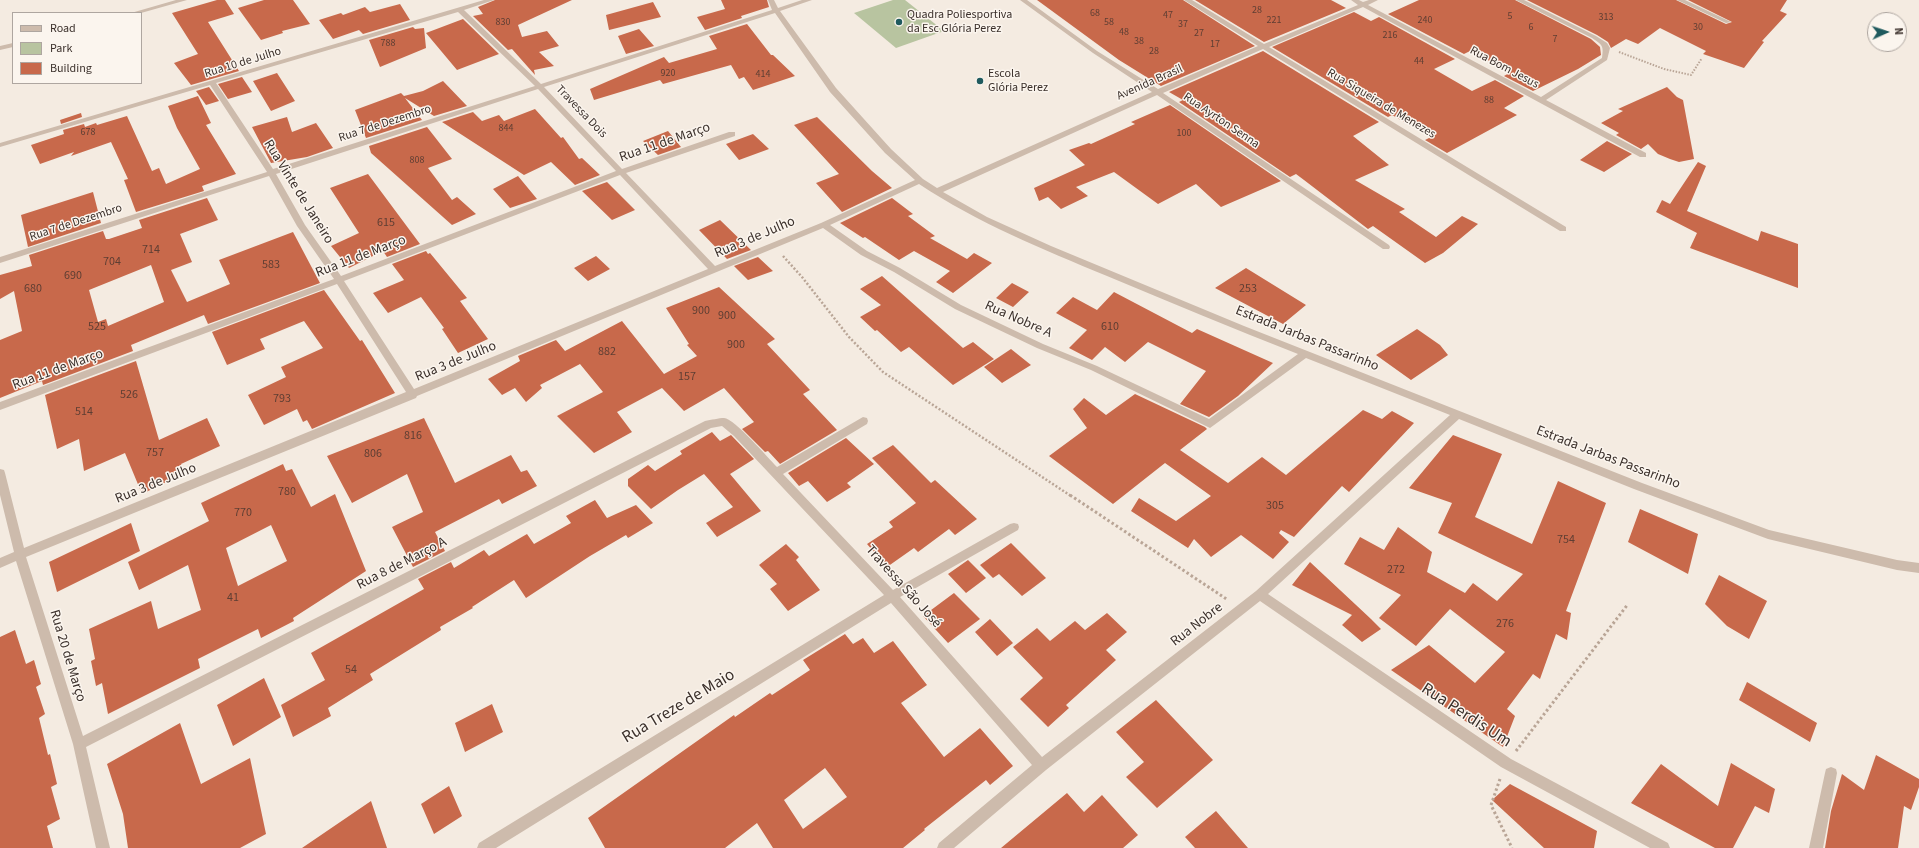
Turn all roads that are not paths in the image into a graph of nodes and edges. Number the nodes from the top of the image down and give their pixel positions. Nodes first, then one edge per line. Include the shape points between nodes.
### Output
1 (184, 0) edge
2 (491, 0) edge
3 (771, 0) edge
4 (809, 0) edge
5 (1023, 0) edge
6 (1187, 0) edge
7 (1354, 0) edge
8 (1375, 0) edge
9 (1519, 0) edge
10 (1680, 0) edge
11 (1363, 5) junction
12 (459, 9) junction
13 (776, 10) junction
14 (138, 12) edge
15 (1728, 22) dead end
16 (12, 45) edge
17 (1264, 46) junction
18 (0, 48) edge
19 (213, 84) junction
20 (540, 87) junction
21 (1157, 92) junction
22 (1541, 100) junction
23 (732, 134) dead end
24 (0, 146) edge
25 (1643, 155) dead end
26 (270, 172) junction
27 (621, 172) junction
28 (920, 181) junction
29 (936, 192) junction
30 (824, 224) junction
31 (1563, 228) dead end
32 (1386, 247) dead end
33 (0, 260) edge
34 (714, 270) junction
35 (339, 280) junction
36 (1306, 353) junction
37 (413, 395) junction
38 (0, 406) edge
39 (1458, 414) junction
40 (863, 420) dead end
41 (738, 433) joint
42 (0, 473) edge
43 (776, 473) junction
44 (1014, 527) dead end
45 (20, 555) junction
46 (0, 563) edge
47 (1919, 568) edge
48 (1260, 595) junction
49 (892, 596) junction
50 (79, 744) junction
51 (1041, 766) junction
52 (1831, 773) dead end
53 (103, 848) edge
54 (484, 848) edge
55 (944, 848) edge
56 (1663, 848) edge
57 (1816, 848) edge

1 - 14 street
2 - 12 street, Rua 10 de Julho
3 - 13 street, Estrada Jarbas Passarinho
4 - 13 street, Rua 7 de Dezembro
5 - 21 street, Rua Ayrton Senna via 1095,52
6 - 17 street, Rua Siqueira de Menezes
7 - 11 street, Rua Bom Jesus
8 - 11 street, Avenida Brasil
9 - 22 street via 1594,37 1608,48 1605,59
10 - 15 street
11 - 17 street, Avenida Brasil
11 - 22 street, Rua Bom Jesus
12 - 19 street, Rua 10 de Julho
12 - 20 street, Travessa Dois
13 - 20 street, Rua 7 de Dezembro
13 - 28 street, Estrada Jarbas Passarinho via 833,90 888,151
16 - 18 street
17 - 21 street, Avenida Brasil
17 - 31 street, Rua Siqueira de Menezes
19 - 24 street, Rua 10 de Julho
19 - 26 street, Rua Vinte de Janeiro
20 - 26 street, Rua 7 de Dezembro
20 - 27 street, Travessa Dois
21 - 29 street, Avenida Brasil
21 - 32 street, Rua Ayrton Senna
22 - 25 street, Rua Bom Jesus
23 - 27 street, Rua 11 de Março
26 - 33 street, Rua 7 de Dezembro
26 - 35 street, Rua Vinte de Janeiro via 300,226
27 - 34 street, Travessa Dois
27 - 35 street, Rua 11 de Março
28 - 29 street, Estrada Jarbas Passarinho
28 - 30 street, Rua 3 de Julho
29 - 36 street, Estrada Jarbas Passarinho via 984,219 1048,248
30 - 34 street, Rua 3 de Julho
30 - 36 street, Rua Nobre A via 864,253 958,308 1094,368 1210,424
34 - 37 street, Rua 3 de Julho
35 - 37 street, Rua Vinte de Janeiro
35 - 38 street, Rua 11 de Março
36 - 39 street, Estrada Jarbas Passarinho
37 - 45 street, Rua 3 de Julho
39 - 47 street, Estrada Jarbas Passarinho via 1638,486 1768,534
39 - 48 street, Rua Nobre
40 - 43 street
41 - 43 street, Travessa São José
41 - 50 street, Rua 8 de Março A via 724,422 709,424
42 - 45 street, Rua 20 de Março
43 - 49 street, Travessa São José
44 - 49 street, Rua Treze de Maio
45 - 46 street, Rua 3 de Julho
45 - 50 street, Rua 20 de Março
48 - 51 street, Rua Nobre
48 - 56 street, Rua Perdis Um via 1506,763
49 - 51 street, Travessa São José
49 - 54 street, Rua Treze de Maio
50 - 53 street, Rua 20 de Março
51 - 55 street, Rua Nobre
52 - 57 street

